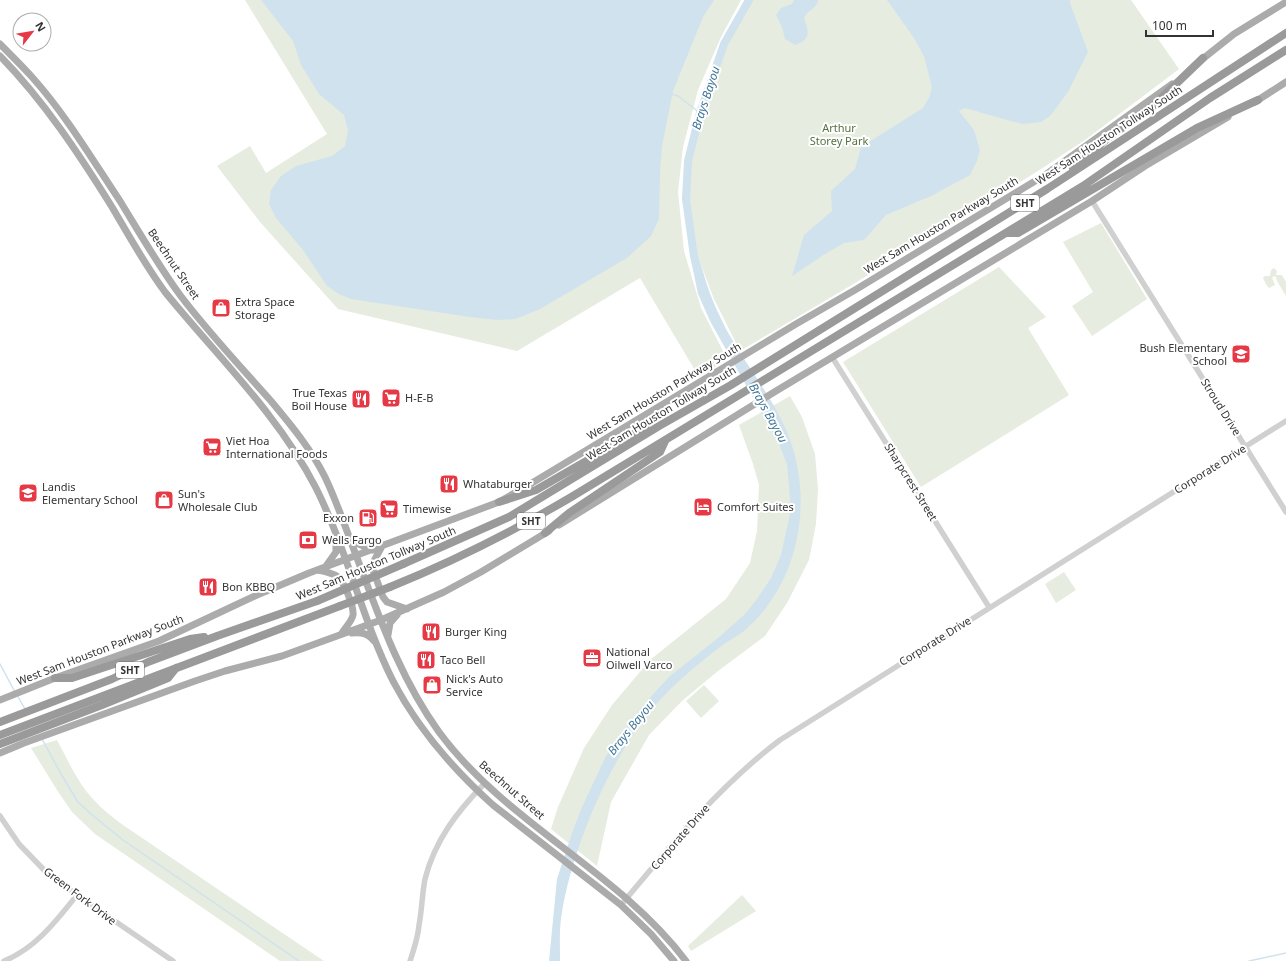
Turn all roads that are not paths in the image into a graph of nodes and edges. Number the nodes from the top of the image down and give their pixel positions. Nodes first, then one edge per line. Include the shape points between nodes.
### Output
1 (1285, 4) edge
2 (1286, 33) edge
3 (0, 44) edge
4 (1286, 50) edge
5 (0, 52) edge
6 (0, 56) edge
7 (1203, 58) junction
8 (15, 59) junction
9 (1286, 82) edge
10 (1258, 100) junction
11 (1047, 189) junction
12 (1092, 201) junction
13 (120, 202) junction
14 (111, 206) junction
15 (1005, 233) junction
16 (832, 357) junction
17 (244, 370) junction
18 (238, 377) junction
19 (1286, 421) edge
20 (660, 426) junction
21 (295, 430) junction
22 (285, 437) junction
23 (665, 441) junction
24 (1245, 446) junction
25 (499, 502) junction
26 (1286, 512) edge
27 (545, 533) junction
28 (336, 536) junction
29 (350, 540) junction
30 (382, 546) junction
31 (372, 550) junction
32 (356, 556) junction
33 (345, 560) junction
34 (325, 567) junction
35 (317, 570) junction
36 (989, 607) junction
37 (405, 610) junction
38 (381, 620) junction
39 (369, 624) junction
40 (342, 634) junction
41 (217, 636) junction
42 (388, 638) junction
43 (377, 644) junction
44 (176, 668) junction
45 (404, 676) junction
46 (55, 678) junction
47 (393, 681) junction
48 (0, 700) edge
49 (0, 722) edge
50 (439, 731) junction
51 (0, 735) edge
52 (429, 738) junction
53 (0, 744) edge
54 (0, 753) edge
55 (484, 784) junction
56 (478, 791) junction
57 (0, 816) edge
58 (534, 825) junction
59 (528, 832) junction
60 (77, 895) junction
61 (627, 899) junction
62 (621, 906) junction
63 (677, 949) junction
64 (672, 958) edge
65 (4, 961) edge
66 (173, 961) edge
67 (410, 961) edge
68 (686, 961) edge

1 - 7 main road, West Sam Houston Parkway South via 1234,34
2 - 11 highway, West Sam Houston Tollway South / SHT
3 - 8 main road, Beechnut Street
4 - 15 highway, SHT via 1207,100 1083,186
5 - 8 main road via 10,60
6 - 14 main road, Beechnut Street via 41,102
7 - 11 highway via 1153,106 1108,138
7 - 25 main road, West Sam Houston Parkway South via 1162,91 1045,175
8 - 13 main road, Beechnut Street via 65,119
9 - 10 main road
10 - 12 main road via 1145,166
10 - 15 highway via 1197,128 1018,233
11 - 20 highway, West Sam Houston Tollway South / SHT via 761,367
12 - 16 main road
12 - 24 street, Stroud Drive
13 - 14 main road
13 - 17 main road, Beechnut Street via 181,296
14 - 18 main road, Beechnut Street via 158,283
15 - 23 highway, SHT
16 - 27 main road
16 - 36 street, Sharpcrest Street
17 - 18 main road
17 - 21 main road, Beechnut Street
18 - 22 main road, Beechnut Street
19 - 24 street, Corporate Drive
20 - 25 highway via 635,433 536,490
20 - 41 highway, West Sam Houston Tollway South / SHT, bridge via 509,516 317,601
21 - 22 main road
21 - 29 main road, Beechnut Street via 325,476
22 - 28 main road, Beechnut Street via 316,488
23 - 27 highway via 660,452 569,513
23 - 44 highway, SHT, bridge via 559,505 450,562
24 - 26 street, Stroud Drive
24 - 36 street, Corporate Drive
25 - 30 main road, West Sam Houston Parkway South
27 - 37 main road via 481,572
28 - 33 main road, Beechnut Street
28 - 34 main road via 336,552
29 - 31 main road
29 - 32 main road, Beechnut Street
30 - 31 main road, West Sam Houston Parkway South
30 - 37 main road via 374,561 373,570 383,597 387,602
31 - 32 main road, West Sam Houston Parkway South
32 - 33 main road, West Sam Houston Parkway South
32 - 38 main road, Beechnut Street
33 - 34 main road, West Sam Houston Parkway South
33 - 39 main road, Beechnut Street
34 - 35 main road, West Sam Houston Parkway South
35 - 40 main road via 337,576 350,599 353,614
35 - 46 main road, West Sam Houston Parkway South via 159,641
36 - 61 street, Corporate Drive via 799,726 769,748 713,799
37 - 38 main road
37 - 42 main road via 392,619
38 - 39 main road
38 - 42 main road, Beechnut Street
39 - 40 main road
39 - 43 main road, Beechnut Street
40 - 43 main road via 360,632 368,635
40 - 54 main road via 282,656 225,671
41 - 46 highway via 190,639 72,678
41 - 49 highway, West Sam Houston Tollway South / SHT
42 - 45 main road, Beechnut Street
43 - 47 main road, Beechnut Street
44 - 51 highway, SHT
44 - 53 highway via 168,678
45 - 47 main road
45 - 50 main road, Beechnut Street
46 - 48 main road, West Sam Houston Parkway South
47 - 52 main road, Beechnut Street
50 - 52 main road
50 - 55 main road, Beechnut Street
52 - 56 main road, Beechnut Street
55 - 56 street
55 - 58 main road, Beechnut Street
56 - 59 main road, Beechnut Street
56 - 67 street via 440,840 425,879 420,925
57 - 60 street, Green Fork Drive via 19,844 44,870
58 - 59 main road
58 - 61 main road, Beechnut Street
59 - 62 main road, Beechnut Street
60 - 65 street via 53,926 38,940 13,958
60 - 66 street, Green Fork Drive
61 - 62 street, Corporate Drive
61 - 63 main road, Beechnut Street via 648,917
62 - 64 main road, Beechnut Street
63 - 64 main road
63 - 68 main road, Beechnut Street

